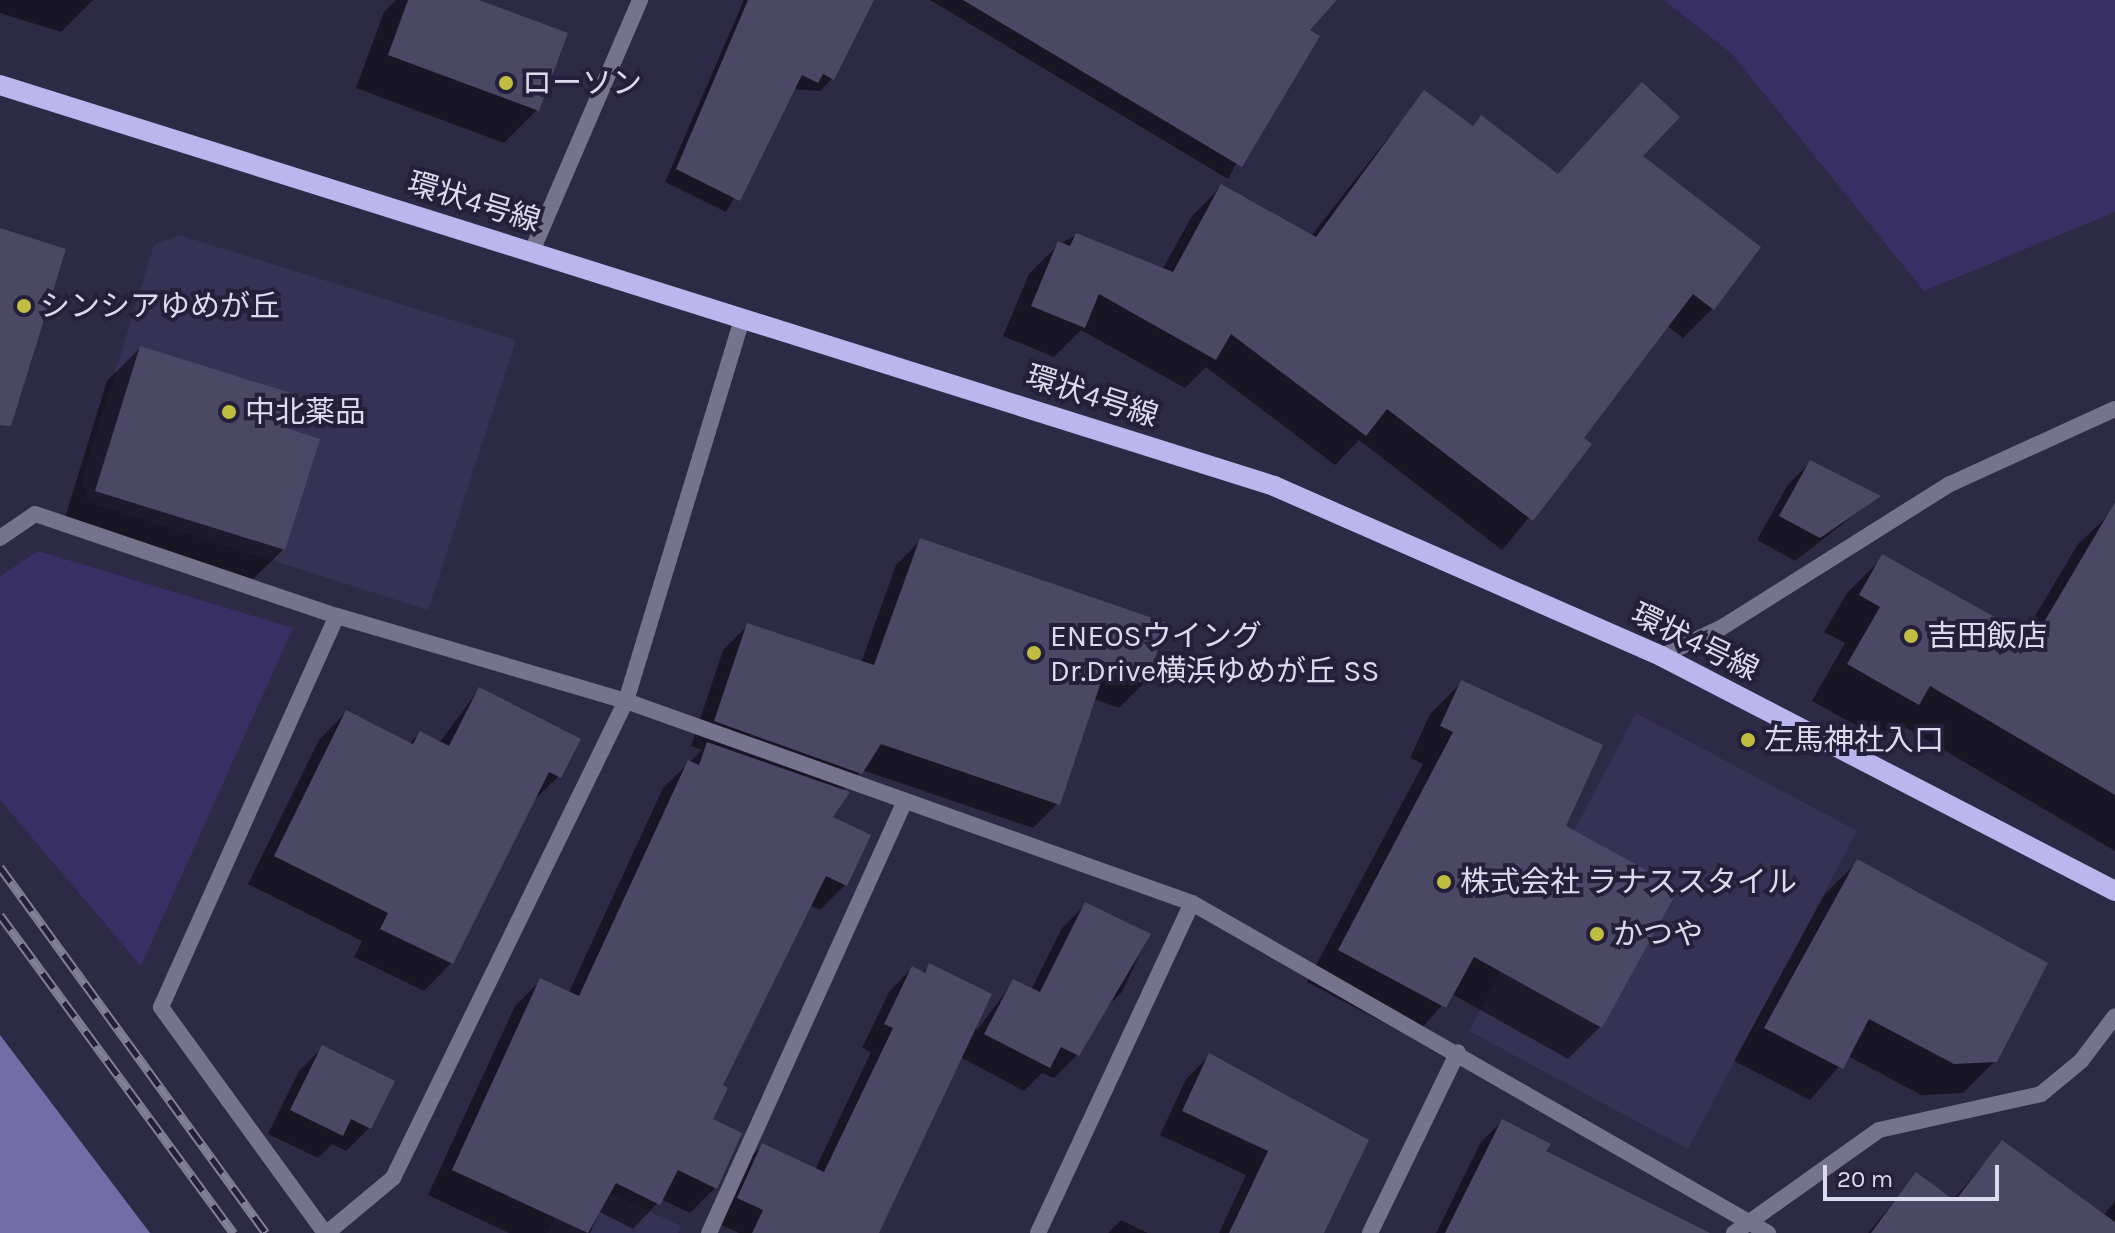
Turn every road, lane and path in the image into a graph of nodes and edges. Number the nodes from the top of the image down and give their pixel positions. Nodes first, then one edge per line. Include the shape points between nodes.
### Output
1 (640, 0) edge
2 (0, 85) edge
3 (532, 251) junction
4 (743, 317) junction
5 (2115, 409) edge
6 (0, 538) edge
7 (337, 616) junction
8 (1661, 656) junction
9 (626, 701) junction
10 (904, 804) junction
11 (2115, 891) edge
12 (1192, 903) junction
13 (2115, 1016) edge
14 (1458, 1052) junction
15 (1748, 1220) junction
16 (326, 1233) edge
17 (709, 1233) edge
18 (1038, 1233) edge
19 (1370, 1233) edge
20 (1734, 1233) edge
21 (1768, 1233) edge

1 - 3 street
2 - 3 main road, 環状4号線
3 - 4 main road, 環状4号線
4 - 8 main road, 環状4号線 via 1274,486
4 - 9 street
5 - 8 street via 1948,485 1721,628
6 - 7 street via 35,514
7 - 9 street
7 - 16 street via 161,1007
8 - 11 main road, 環状4号線
9 - 10 street
9 - 16 street via 393,1178
10 - 12 street
10 - 17 street
12 - 14 street
12 - 18 street
13 - 15 street via 2081,1061 2041,1094 1879,1130
14 - 15 street
14 - 19 street
15 - 20 street
15 - 21 street

